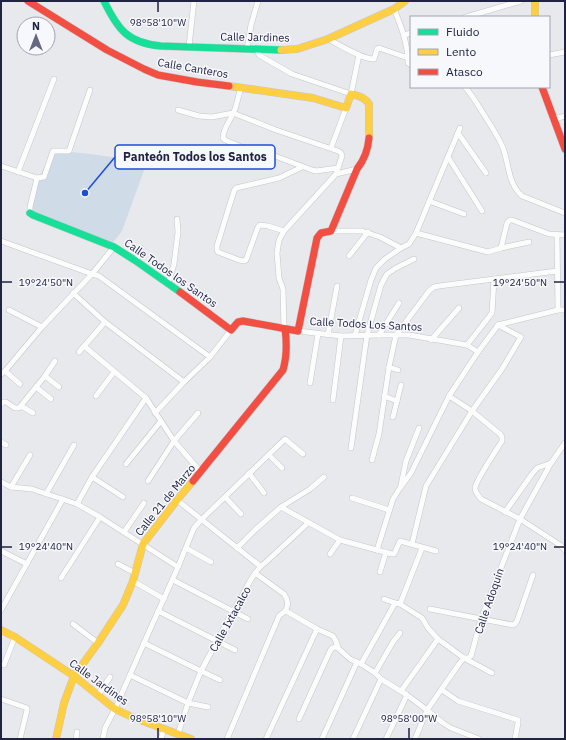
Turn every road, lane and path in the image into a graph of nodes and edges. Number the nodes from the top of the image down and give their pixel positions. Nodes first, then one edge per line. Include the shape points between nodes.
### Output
1 (28, 1) edge
2 (104, 1) edge
3 (194, 1) edge
4 (258, 1) edge
5 (405, 1) edge
6 (521, 1) edge
7 (535, 1) edge
8 (394, 9) junction
9 (476, 15) edge
10 (535, 16) edge
11 (410, 33) edge
12 (404, 35) junction
13 (328, 39) junction
14 (189, 46) junction
15 (248, 49) junction
16 (257, 49) junction
17 (565, 52) edge
18 (359, 55) junction
19 (550, 55) edge
20 (408, 58) junction
21 (410, 64) edge
22 (54, 79) dead end
23 (241, 88) junction
24 (466, 88) edge
25 (542, 88) edge
26 (90, 90) dead end
27 (351, 94) junction
28 (346, 108) junction
29 (178, 110) dead end
30 (234, 113) junction
31 (565, 116) edge
32 (554, 119) junction
33 (331, 148) junction
34 (565, 149) edge
35 (448, 157) junction
36 (1, 166) edge
37 (302, 167) junction
38 (338, 168) junction
39 (357, 169) junction
40 (18, 172) junction
41 (486, 173) dead end
42 (336, 174) junction
43 (37, 178) junction
44 (429, 201) junction
45 (482, 211) dead end
46 (30, 213) joint
47 (565, 213) edge
48 (464, 214) dead end
49 (178, 219) dead end
50 (284, 231) junction
51 (331, 231) junction
52 (368, 232) junction
53 (416, 233) junction
54 (557, 235) junction
55 (565, 235) edge
56 (1, 241) edge
57 (529, 242) dead end
58 (114, 247) junction
59 (141, 248) dead end
60 (401, 248) junction
61 (501, 248) junction
62 (349, 256) dead end
63 (414, 259) dead end
64 (136, 260) junction
65 (557, 271) junction
66 (92, 274) junction
67 (494, 279) junction
68 (168, 283) junction
69 (337, 286) dead end
70 (73, 293) junction
71 (399, 303) dead end
72 (459, 308) dead end
73 (9, 310) dead end
74 (558, 310) junction
75 (565, 310) edge
76 (105, 322) junction
77 (498, 325) junction
78 (42, 327) junction
79 (285, 329) junction
80 (231, 330) junction
81 (298, 331) junction
82 (318, 334) junction
83 (328, 335) junction
84 (355, 335) junction
85 (367, 335) junction
86 (379, 335) junction
87 (396, 335) junction
88 (341, 336) junction
89 (431, 340) junction
90 (466, 345) junction
91 (84, 346) junction
92 (79, 352) dead end
93 (478, 352) junction
94 (210, 357) junction
95 (55, 361) dead end
96 (389, 367) junction
97 (398, 370) dead end
98 (114, 372) junction
99 (3, 373) edge
100 (45, 376) junction
101 (184, 382) junction
102 (310, 383) dead end
103 (20, 384) dead end
104 (401, 385) dead end
105 (59, 386) dead end
106 (36, 387) junction
107 (96, 396) dead end
108 (384, 396) junction
109 (449, 396) junction
110 (146, 398) junction
111 (51, 399) dead end
112 (333, 400) dead end
113 (397, 401) junction
114 (1, 404) edge
115 (21, 406) junction
116 (472, 411) junction
117 (33, 413) dead end
118 (156, 413) junction
119 (198, 413) dead end
120 (393, 417) dead end
121 (161, 421) junction
122 (420, 428) dead end
123 (174, 441) junction
124 (1, 442) edge
125 (565, 443) edge
126 (6, 445) dead end
127 (74, 445) dead end
128 (351, 448) dead end
129 (563, 451) edge
130 (303, 454) dead end
131 (30, 455) dead end
132 (269, 455) junction
133 (372, 460) dead end
134 (551, 463) junction
135 (126, 464) dead end
136 (282, 468) dead end
137 (201, 472) junction
138 (249, 474) junction
139 (92, 477) junction
140 (324, 477) dead end
141 (148, 480) dead end
142 (1, 482) edge
143 (11, 487) junction
144 (400, 488) junction
145 (264, 493) dead end
146 (46, 494) junction
147 (123, 497) dead end
148 (224, 498) junction
149 (352, 498) dead end
150 (63, 499) junction
151 (177, 500) junction
152 (144, 503) dead end
153 (77, 504) junction
154 (281, 507) junction
155 (389, 510) junction
156 (505, 512) junction
157 (241, 514) dead end
158 (100, 517) junction
159 (520, 519) junction
160 (201, 520) junction
161 (308, 523) junction
162 (124, 532) junction
163 (340, 540) junction
164 (143, 544) junction
165 (412, 544) junction
166 (186, 548) junction
167 (237, 548) junction
168 (422, 548) junction
169 (377, 550) junction
170 (565, 550) edge
171 (1, 551) edge
172 (436, 551) dead end
173 (386, 552) junction
174 (330, 554) dead end
175 (211, 562) dead end
176 (27, 564) junction
177 (118, 564) dead end
178 (260, 566) junction
179 (178, 567) junction
180 (380, 572) dead end
181 (135, 573) junction
182 (255, 573) junction
183 (533, 575) dead end
184 (61, 578) dead end
185 (173, 580) junction
186 (133, 581) junction
187 (384, 598) dead end
188 (164, 600) junction
189 (398, 604) junction
190 (430, 609) dead end
191 (1, 610) edge
192 (158, 611) junction
193 (233, 611) junction
194 (286, 611) junction
195 (248, 619) dead end
196 (481, 619) junction
197 (73, 624) dead end
198 (317, 629) junction
199 (1, 630) edge
200 (400, 633) dead end
201 (15, 637) junction
202 (438, 639) junction
203 (217, 642) junction
204 (98, 643) junction
205 (144, 643) junction
206 (338, 648) junction
207 (235, 650) dead end
208 (464, 658) junction
209 (359, 663) junction
210 (4, 665) dead end
211 (201, 671) junction
212 (375, 673) junction
213 (492, 673) dead end
214 (130, 675) junction
215 (74, 676) junction
216 (110, 677) dead end
217 (382, 679) junction
218 (220, 680) dead end
219 (442, 690) junction
220 (401, 691) junction
221 (98, 695) junction
222 (407, 695) junction
223 (1, 699) edge
224 (188, 703) junction
225 (208, 707) dead end
226 (116, 709) junction
227 (427, 710) junction
228 (299, 719) dead end
229 (164, 729) junction
230 (77, 732) dead end
231 (178, 734) junction
232 (20, 739) edge
233 (56, 739) edge
234 (76, 739) edge
235 (103, 739) edge
236 (161, 739) edge
237 (192, 739) edge
238 (227, 739) edge
239 (266, 739) edge
240 (322, 739) edge
241 (353, 739) edge
242 (386, 739) edge
243 (415, 739) edge
244 (479, 739) edge
245 (515, 739) edge

1 - 23 street, Calle Canteros via 107,50 158,75
2 - 14 street, Calle Jardines via 118,28 133,40 142,44
3 - 14 street
4 - 15 street
5 - 8 street, Calle Jardines
6 - 9 street
7 - 10 street
8 - 12 street
8 - 13 street, Calle Jardines
11 - 12 street
12 - 20 street
13 - 16 street, Calle Jardines via 297,49
13 - 18 street
14 - 15 street, Calle Jardines
15 - 16 street, Calle Jardines
16 - 27 street via 259,55 292,74
17 - 19 street
18 - 20 street via 373,60 379,48
18 - 27 street
20 - 21 street
22 - 40 street
23 - 28 street, Calle Canteros via 313,98
23 - 30 street
24 - 47 street via 499,139 512,182 518,192 522,196
25 - 32 street
26 - 43 street via 69,151 53,151 44,175
27 - 28 street
27 - 39 street via 366,99 369,104 369,146
28 - 33 street
29 - 30 street via 212,117
30 - 33 street
30 - 37 street via 225,129 225,140
31 - 32 street
32 - 34 street
33 - 38 street via 342,154
35 - 41 street via 459,131
35 - 44 street
35 - 45 street
36 - 40 street
37 - 38 street via 316,171
37 - 50 street via 279,178 236,188 216,248 218,252 244,261 260,225
38 - 42 street
39 - 42 street
39 - 51 street
40 - 43 street
42 - 50 street, Calle 21 de Marzo
43 - 46 street, Calle Todos los Santos
44 - 48 street
44 - 53 street
46 - 58 street, Calle Todos los Santos
49 - 68 street via 174,264
50 - 79 street, Calle 21 de Marzo via 279,240 277,253 279,278 283,289
51 - 52 street
51 - 81 street via 320,232 317,238
52 - 60 street
52 - 62 street
53 - 60 street via 408,244
53 - 61 street via 487,252
54 - 55 street
54 - 61 street via 541,232 510,220
54 - 65 street
56 - 66 street
57 - 61 street
58 - 64 street, Calle Todos los Santos
58 - 66 street
59 - 64 street
60 - 84 street via 376,268
63 - 85 street via 387,274 380,285
64 - 68 street, Calle Todos los Santos
65 - 67 street
65 - 74 street
66 - 70 street
66 - 94 street via 99,276
67 - 87 street via 434,287
67 - 90 street via 492,313
68 - 80 street, Calle Todos los Santos
69 - 83 street
70 - 76 street
70 - 78 street
71 - 86 street
72 - 89 street
73 - 78 street
74 - 75 street
74 - 77 street
76 - 91 street
76 - 101 street
77 - 93 street
77 - 116 street via 521,337
78 - 99 street
79 - 80 street, Calle Todos Los Santos via 243,321 238,322
79 - 81 street, Calle Todos Los Santos
79 - 137 street, Calle 21 de Marzo via 287,346 283,370
80 - 94 street
81 - 82 street, Calle Todos Los Santos
82 - 83 street, Calle Todos Los Santos
82 - 102 street
83 - 88 street, Calle Todos Los Santos
84 - 85 street, Calle Todos Los Santos
84 - 88 street, Calle Todos Los Santos
85 - 86 street, Calle Todos Los Santos
85 - 128 street
86 - 87 street, Calle Todos Los Santos
87 - 89 street, Calle Todos Los Santos
87 - 96 street
88 - 112 street
89 - 90 street, Calle Todos Los Santos
90 - 93 street, Calle Todos Los Santos
91 - 92 street
91 - 98 street
93 - 109 street
94 - 101 street
95 - 100 street
96 - 97 street
96 - 108 street
98 - 107 street
98 - 110 street
99 - 103 street
100 - 105 street
100 - 106 street
101 - 118 street
104 - 113 street
106 - 111 street
106 - 115 street
108 - 113 street
108 - 133 street via 379,434
109 - 116 street
109 - 144 street via 411,473
110 - 118 street
110 - 139 street
113 - 120 street
114 - 115 street via 6,402 15,408
115 - 117 street
116 - 156 street via 502,437 475,486 476,493 481,499
116 - 165 street via 426,486
118 - 121 street
119 - 123 street
121 - 123 street
121 - 135 street
122 - 144 street via 406,461
123 - 137 street
123 - 141 street
124 - 126 street
125 - 129 street, Calle Adoquín
127 - 146 street
129 - 134 street, Calle Adoquín
130 - 132 street via 285,439
131 - 143 street
132 - 136 street
132 - 138 street
134 - 156 street via 537,468
134 - 159 street, Calle Adoquín
137 - 151 street, Calle 21 de Marzo
138 - 145 street
138 - 148 street
139 - 147 street
139 - 153 street
140 - 154 street
142 - 143 street
143 - 146 street via 32,489
144 - 155 street
146 - 150 street
148 - 157 street
148 - 160 street
149 - 155 street
150 - 153 street
150 - 176 street
151 - 160 street
151 - 164 street, Calle 21 de Marzo
152 - 162 street
153 - 158 street
154 - 161 street
154 - 167 street
155 - 169 street
156 - 159 street
158 - 162 street
158 - 184 street
159 - 170 street
159 - 196 street, Calle Adoquín
160 - 166 street via 194,528
160 - 167 street
161 - 163 street
161 - 178 street, Calle Ixtacalco
162 - 164 street
163 - 169 street
163 - 174 street
164 - 179 street
164 - 181 street, Calle 21 de Marzo
165 - 168 street
165 - 173 street via 400,541 394,554
166 - 175 street
166 - 179 street
167 - 178 street
168 - 172 street
168 - 189 street
169 - 173 street
171 - 176 street
173 - 180 street
176 - 191 street
177 - 181 street
178 - 182 street, Calle Ixtacalco
179 - 185 street
181 - 186 street, Calle 21 de Marzo
182 - 193 street, Calle Ixtacalco
182 - 194 street via 284,594 288,603
183 - 196 street via 515,624
185 - 188 street
185 - 193 street
186 - 188 street
186 - 204 street, Calle 21 de Marzo via 123,605
187 - 189 street
188 - 192 street
189 - 202 street via 422,618
189 - 209 street
190 - 196 street
192 - 203 street
192 - 205 street
193 - 195 street
193 - 203 street, Calle Ixtacalco
194 - 198 street
194 - 238 street via 279,616
196 - 208 street, Calle Adoquín via 471,656
197 - 204 street
198 - 206 street via 333,636
198 - 239 street
199 - 201 street, Calle Jardines
200 - 212 street
201 - 210 street
201 - 215 street, Calle Jardines
202 - 208 street
202 - 220 street
203 - 207 street
203 - 211 street, Calle Ixtacalco
204 - 215 street, Calle 21 de Marzo
205 - 211 street
205 - 214 street
206 - 209 street
206 - 228 street via 332,648 330,651
208 - 213 street
208 - 219 street, Calle Adoquín
209 - 212 street
209 - 240 street
211 - 218 street
211 - 224 street, Calle Ixtacalco
212 - 217 street
214 - 224 street
214 - 226 street
215 - 221 street, Calle Jardines
215 - 233 street, Calle 21 de Marzo via 64,703
216 - 221 street
217 - 220 street
217 - 241 street
219 - 227 street, Calle Adoquín
219 - 245 street via 458,701 518,720
220 - 222 street
221 - 226 street, Calle Jardines
222 - 227 street
222 - 242 street
223 - 232 street via 27,708
224 - 225 street
224 - 231 street, Calle Ixtacalco
226 - 229 street, Calle Jardines via 132,718
226 - 235 street via 105,728
227 - 243 street, Calle Adoquín
227 - 244 street via 451,728
229 - 231 street, Calle Jardines
229 - 236 street
230 - 234 street
231 - 237 street, Calle Jardines

